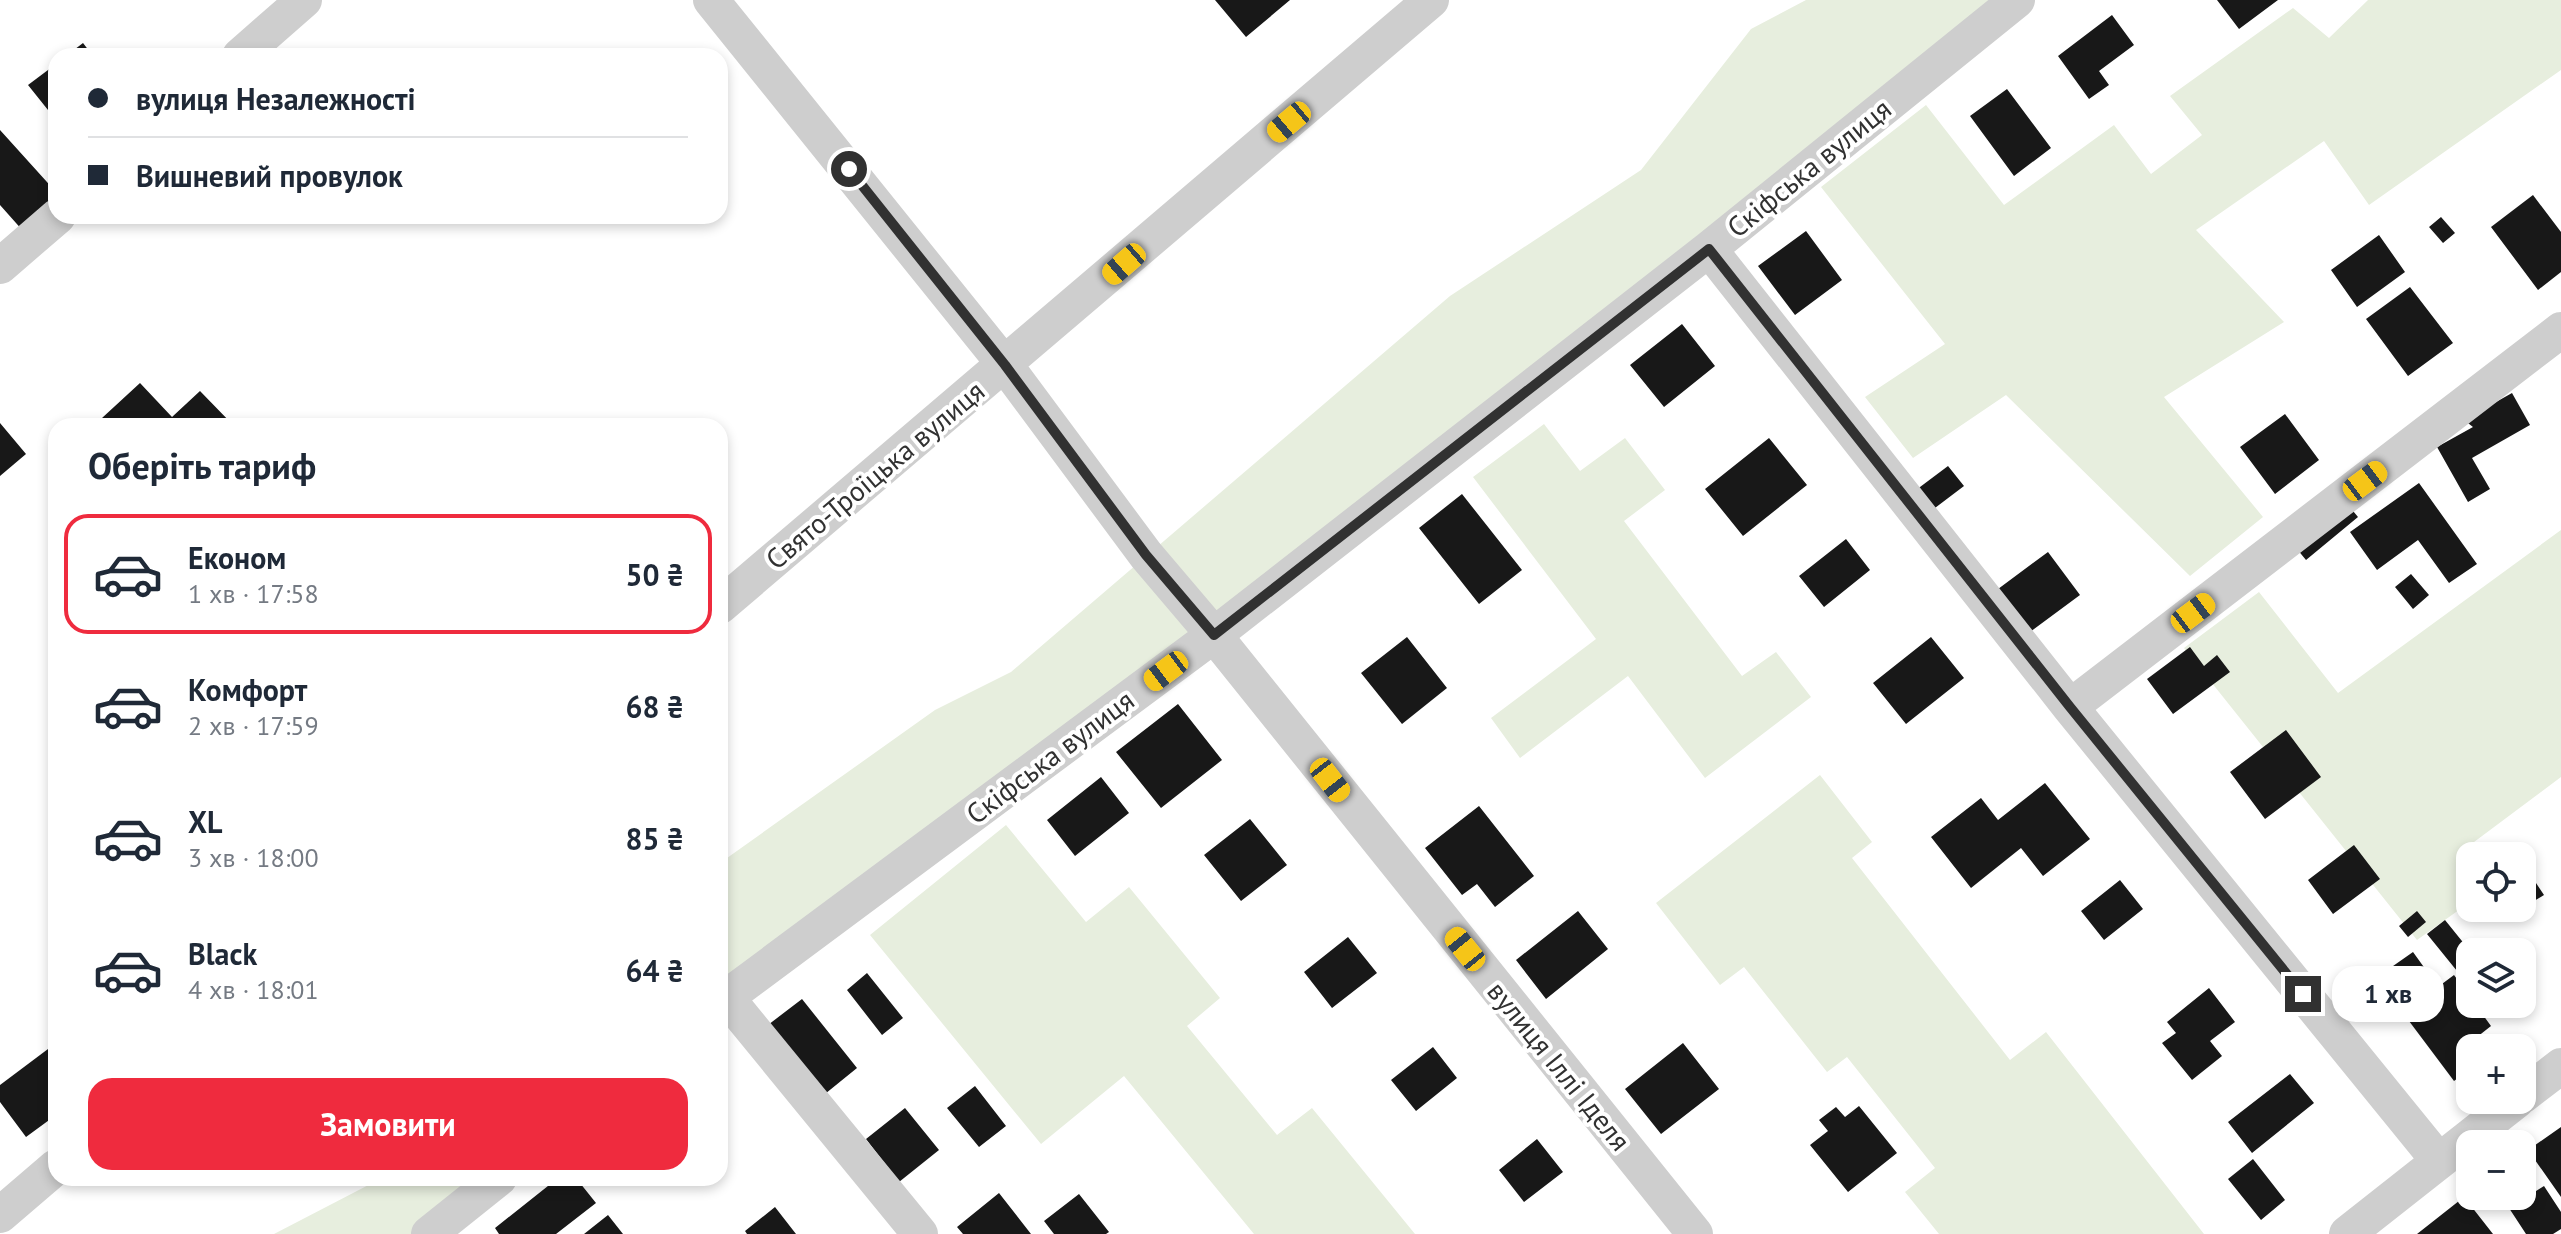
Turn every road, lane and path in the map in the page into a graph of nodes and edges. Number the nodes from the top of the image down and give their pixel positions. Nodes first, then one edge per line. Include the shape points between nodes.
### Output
1 (304, 0) edge
2 (711, 0) edge
3 (1431, 0) edge
4 (2017, 0) edge
5 (249, 48) edge
6 (49, 224) edge
7 (1709, 249) junction
8 (0, 266) edge
9 (2561, 330) edge
10 (1005, 365) junction
11 (728, 599) edge
12 (1214, 635) junction
13 (2070, 707) junction
14 (728, 996) edge
15 (728, 1006) edge
16 (2561, 1066) edge
17 (2536, 1085) edge
18 (2499, 1114) edge
19 (2439, 1161) junction
20 (48, 1174) edge
21 (489, 1186) edge
22 (0, 1215) edge
23 (429, 1234) edge
24 (920, 1234) edge
25 (1695, 1234) edge
26 (2347, 1234) edge

1 - 5 street
2 - 10 street, вулиця Іллі Іделя
3 - 10 street, Свято-Троїцька вулиця
4 - 7 street, Скіфська вулиця
6 - 8 street
7 - 12 street, Скіфська вулиця
7 - 13 street
9 - 13 street
10 - 11 street, Свято-Троїцька вулиця
10 - 12 street, вулиця Іллі Іделя via 1146,555
12 - 14 street, Скіфська вулиця
12 - 25 street, вулиця Іллі Іделя
13 - 19 street
15 - 24 street
16 - 17 street
18 - 19 street
19 - 26 street
20 - 22 street
21 - 23 street

